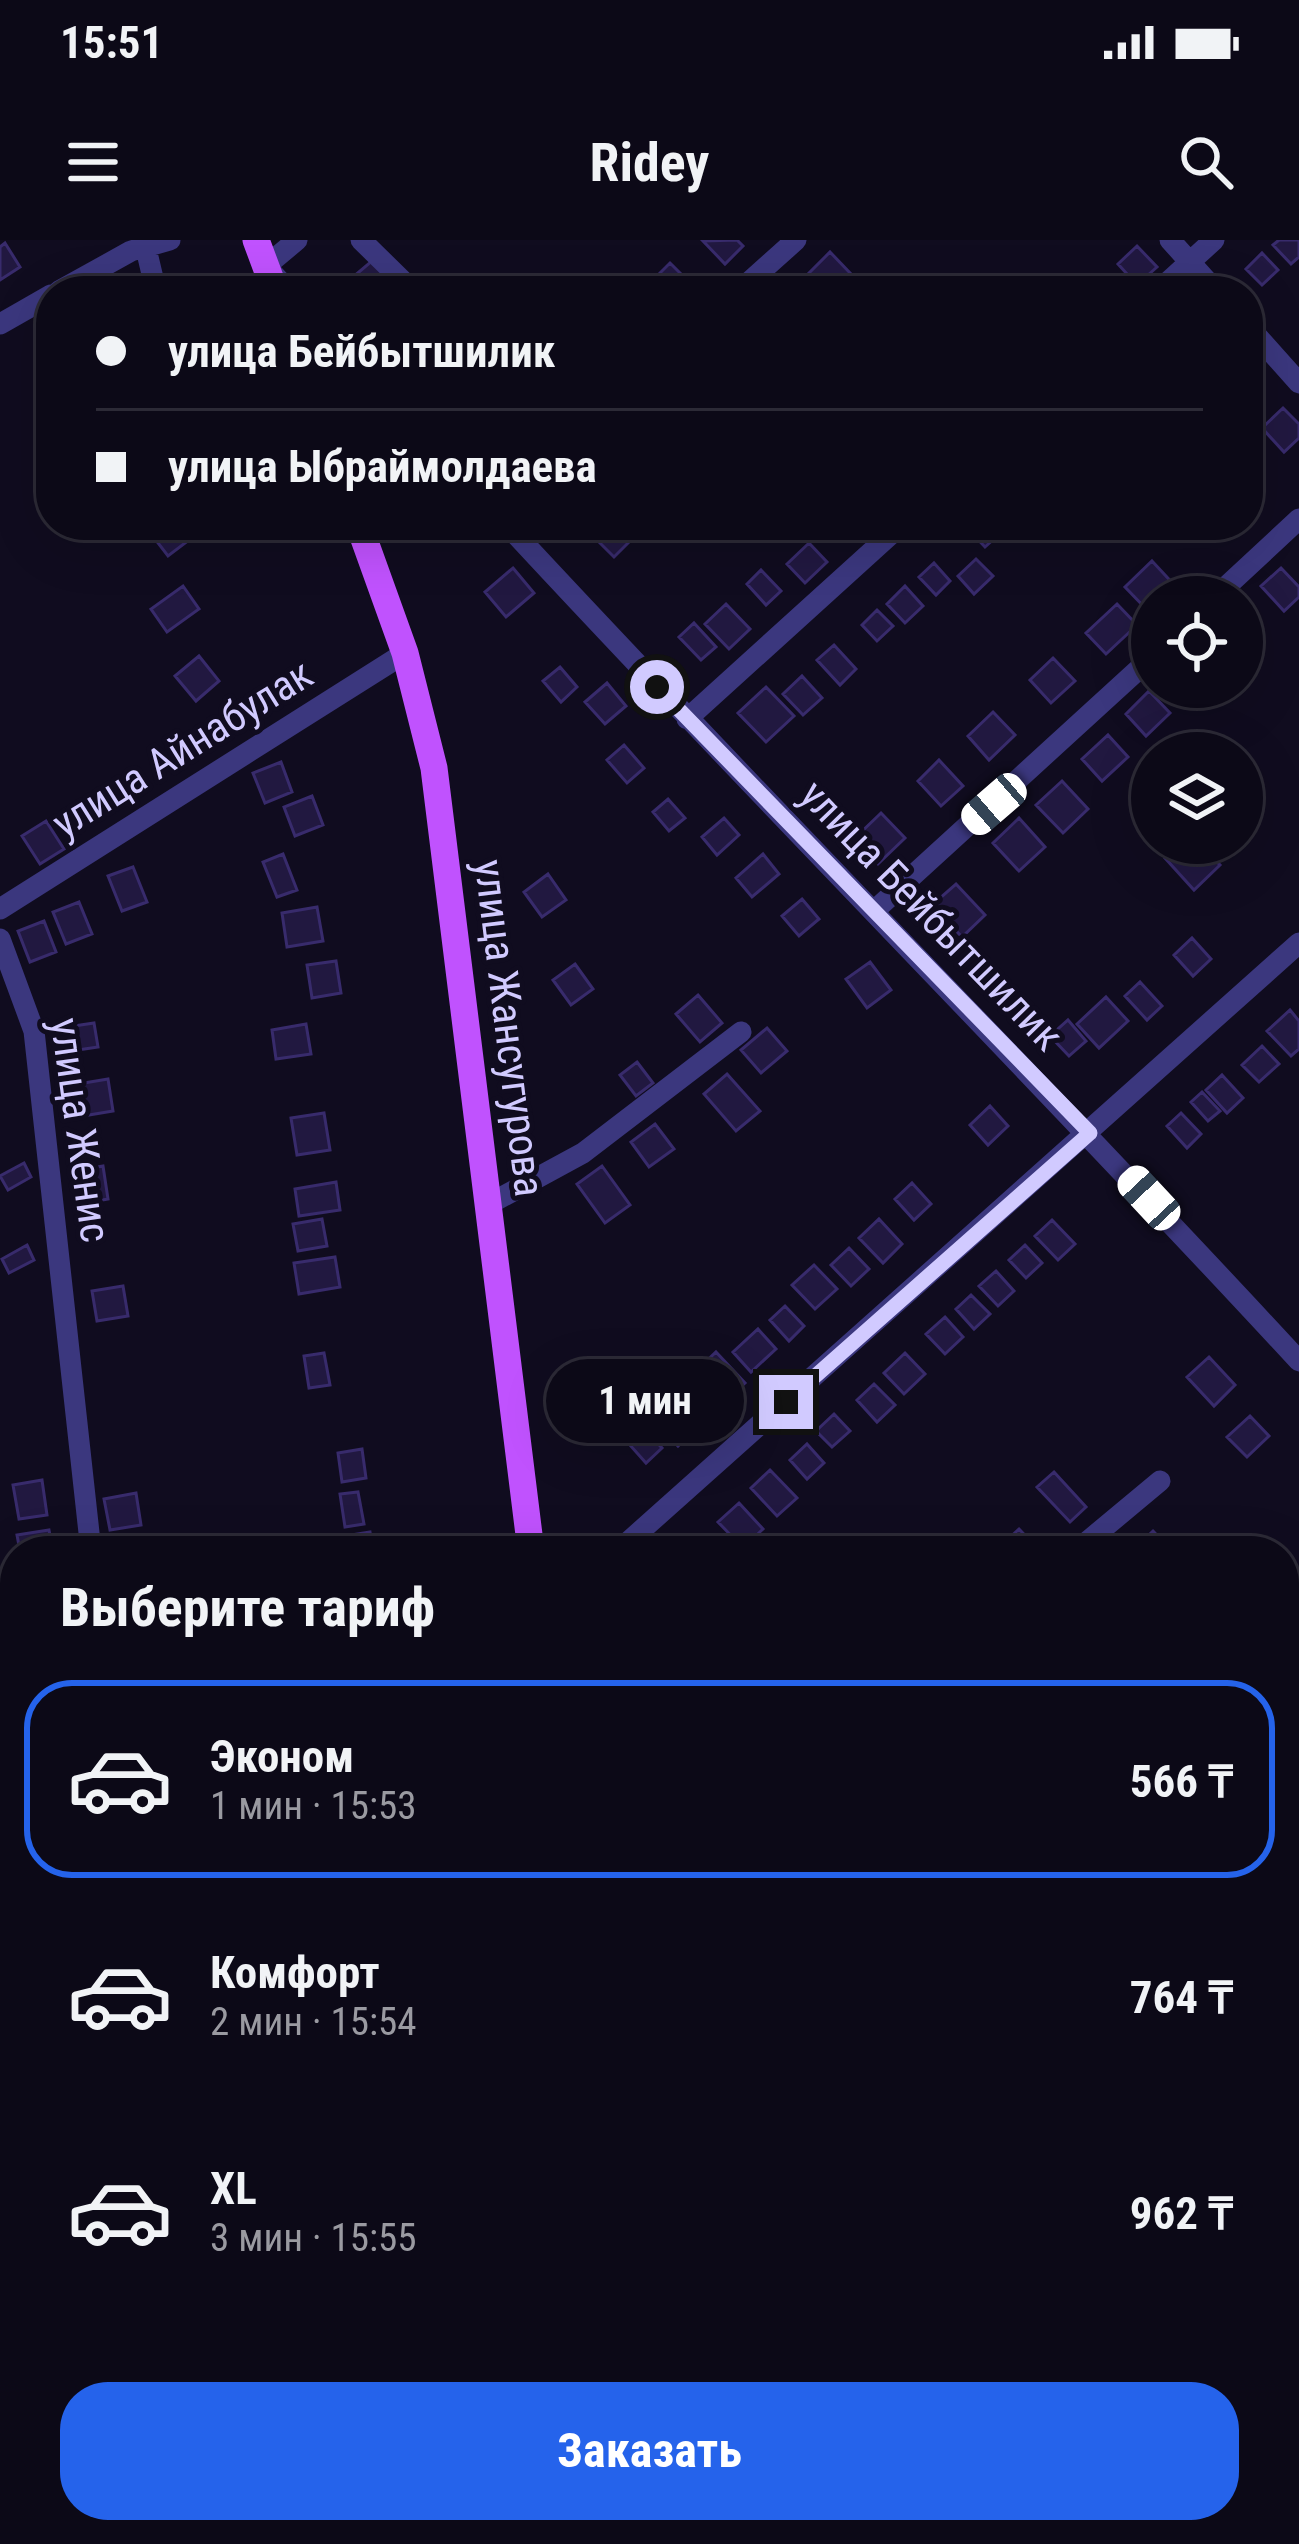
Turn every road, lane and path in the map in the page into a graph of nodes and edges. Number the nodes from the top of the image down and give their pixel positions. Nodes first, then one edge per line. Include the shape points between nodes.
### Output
1 (170, 240) edge
2 (297, 240) edge
3 (361, 240) edge
4 (796, 240) edge
5 (1170, 240) edge
6 (1214, 240) edge
7 (145, 243) edge
8 (1190, 262) junction
9 (266, 266) edge
10 (86, 276) edge
11 (153, 276) edge
12 (398, 276) edge
13 (756, 276) edge
14 (1175, 276) edge
15 (1203, 276) edge
16 (36, 304) edge
17 (0, 324) edge
18 (1263, 343) edge
19 (1299, 383) edge
20 (1299, 519) edge
21 (364, 540) edge
22 (521, 540) edge
23 (884, 540) edge
24 (1238, 576) edge
25 (405, 652) junction
26 (1131, 676) edge
27 (687, 719) junction
28 (0, 909) edge
29 (874, 911) junction
30 (0, 940) edge
31 (1299, 943) edge
32 (741, 1032) dead end
33 (1090, 1133) junction
34 (489, 1204) junction
35 (1298, 1359) edge
36 (1160, 1480) dead end
37 (89, 1536) edge
38 (529, 1536) edge
39 (635, 1536) edge
40 (1094, 1536) edge

1 - 7 street
2 - 9 street
3 - 12 street
4 - 13 street
5 - 8 street
6 - 8 street
7 - 10 street
7 - 11 street
8 - 14 street
8 - 15 street
16 - 17 street
18 - 19 street
20 - 24 street
21 - 25 main road, улица Жансугурова
22 - 27 street, улица Бейбытшилик
23 - 27 street
25 - 28 street, улица Айнабулак
25 - 34 main road, улица Жансугурова via 434,768
26 - 29 street
27 - 29 street, улица Бейбытшилик
29 - 33 street, улица Бейбытшилик
30 - 37 street, улица Женис via 34,1031
31 - 33 street
32 - 34 street via 584,1153
33 - 35 street, улица Бейбытшилик
33 - 39 street
34 - 38 main road, улица Жансугурова
36 - 40 street

